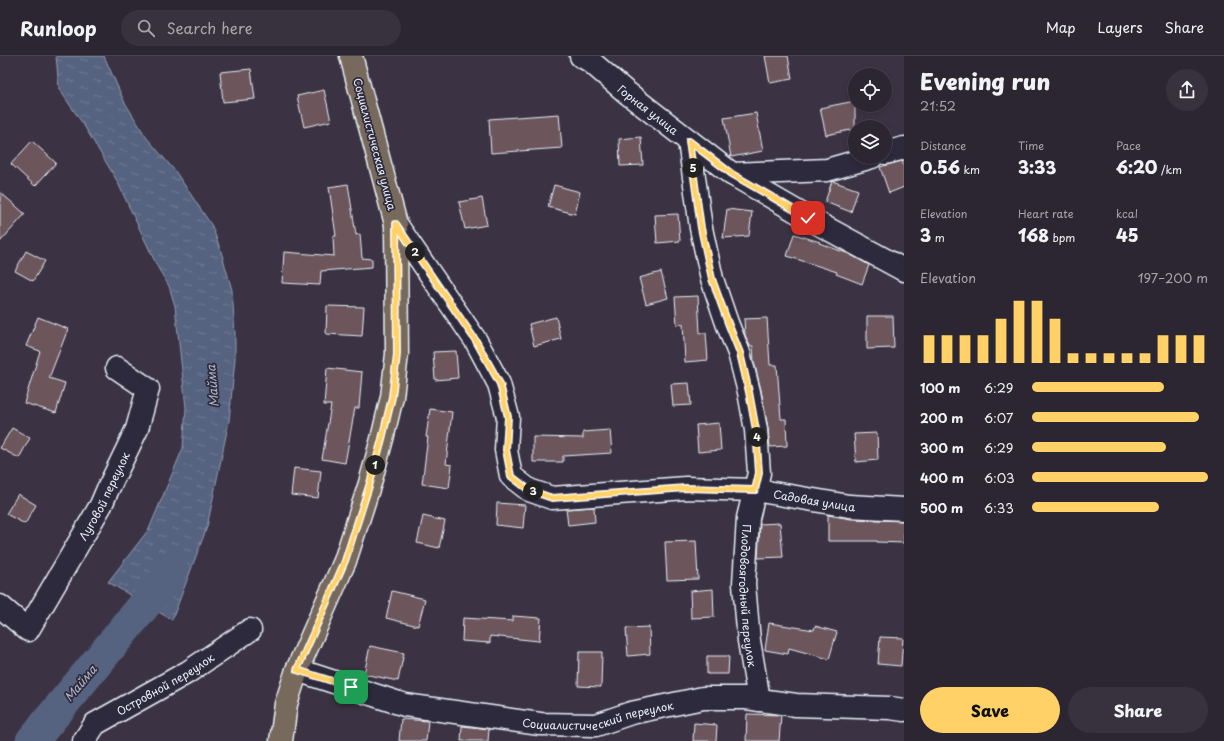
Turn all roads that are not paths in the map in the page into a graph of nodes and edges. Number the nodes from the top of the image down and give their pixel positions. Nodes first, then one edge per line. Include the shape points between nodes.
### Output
1 (351, 56) edge
2 (581, 56) edge
3 (689, 141) junction
4 (904, 148) edge
5 (892, 151) edge
6 (848, 164) edge
7 (732, 174) junction
8 (396, 224) junction
9 (904, 270) edge
10 (117, 368) dead end
11 (755, 490) junction
12 (904, 509) edge
13 (0, 606) edge
14 (250, 630) dead end
15 (297, 670) junction
16 (759, 700) junction
17 (904, 710) edge
18 (84, 741) edge
19 (281, 741) edge

1 - 8 main road, Социалистическая улица
2 - 3 street, Горная улица
3 - 7 street, Горная улица
3 - 11 street, Плодовоягодный переулок via 701,228 712,279 740,353 749,392 756,430 759,473
4 - 5 street
6 - 7 street via 827,170
7 - 9 street, Горная улица
8 - 11 street, Садовая улица via 476,341 500,384 508,417 506,450 511,476 529,490 552,498 686,488
8 - 15 main road, Социалистическая улица via 397,354 392,397 370,483 347,556
10 - 13 street, Луговой переулок via 148,389 137,429 101,505 28,630
11 - 12 street, Садовая улица via 848,506
11 - 16 street, Плодовоягодный переулок via 748,518 744,584 749,641
14 - 18 street, Островной переулок via 188,672 95,724
15 - 16 street, Социалистический переулок via 406,705 540,724 596,725 631,713 703,698
15 - 19 main road, Социалистическая улица via 286,704
16 - 17 street, Социалистический переулок via 796,705

